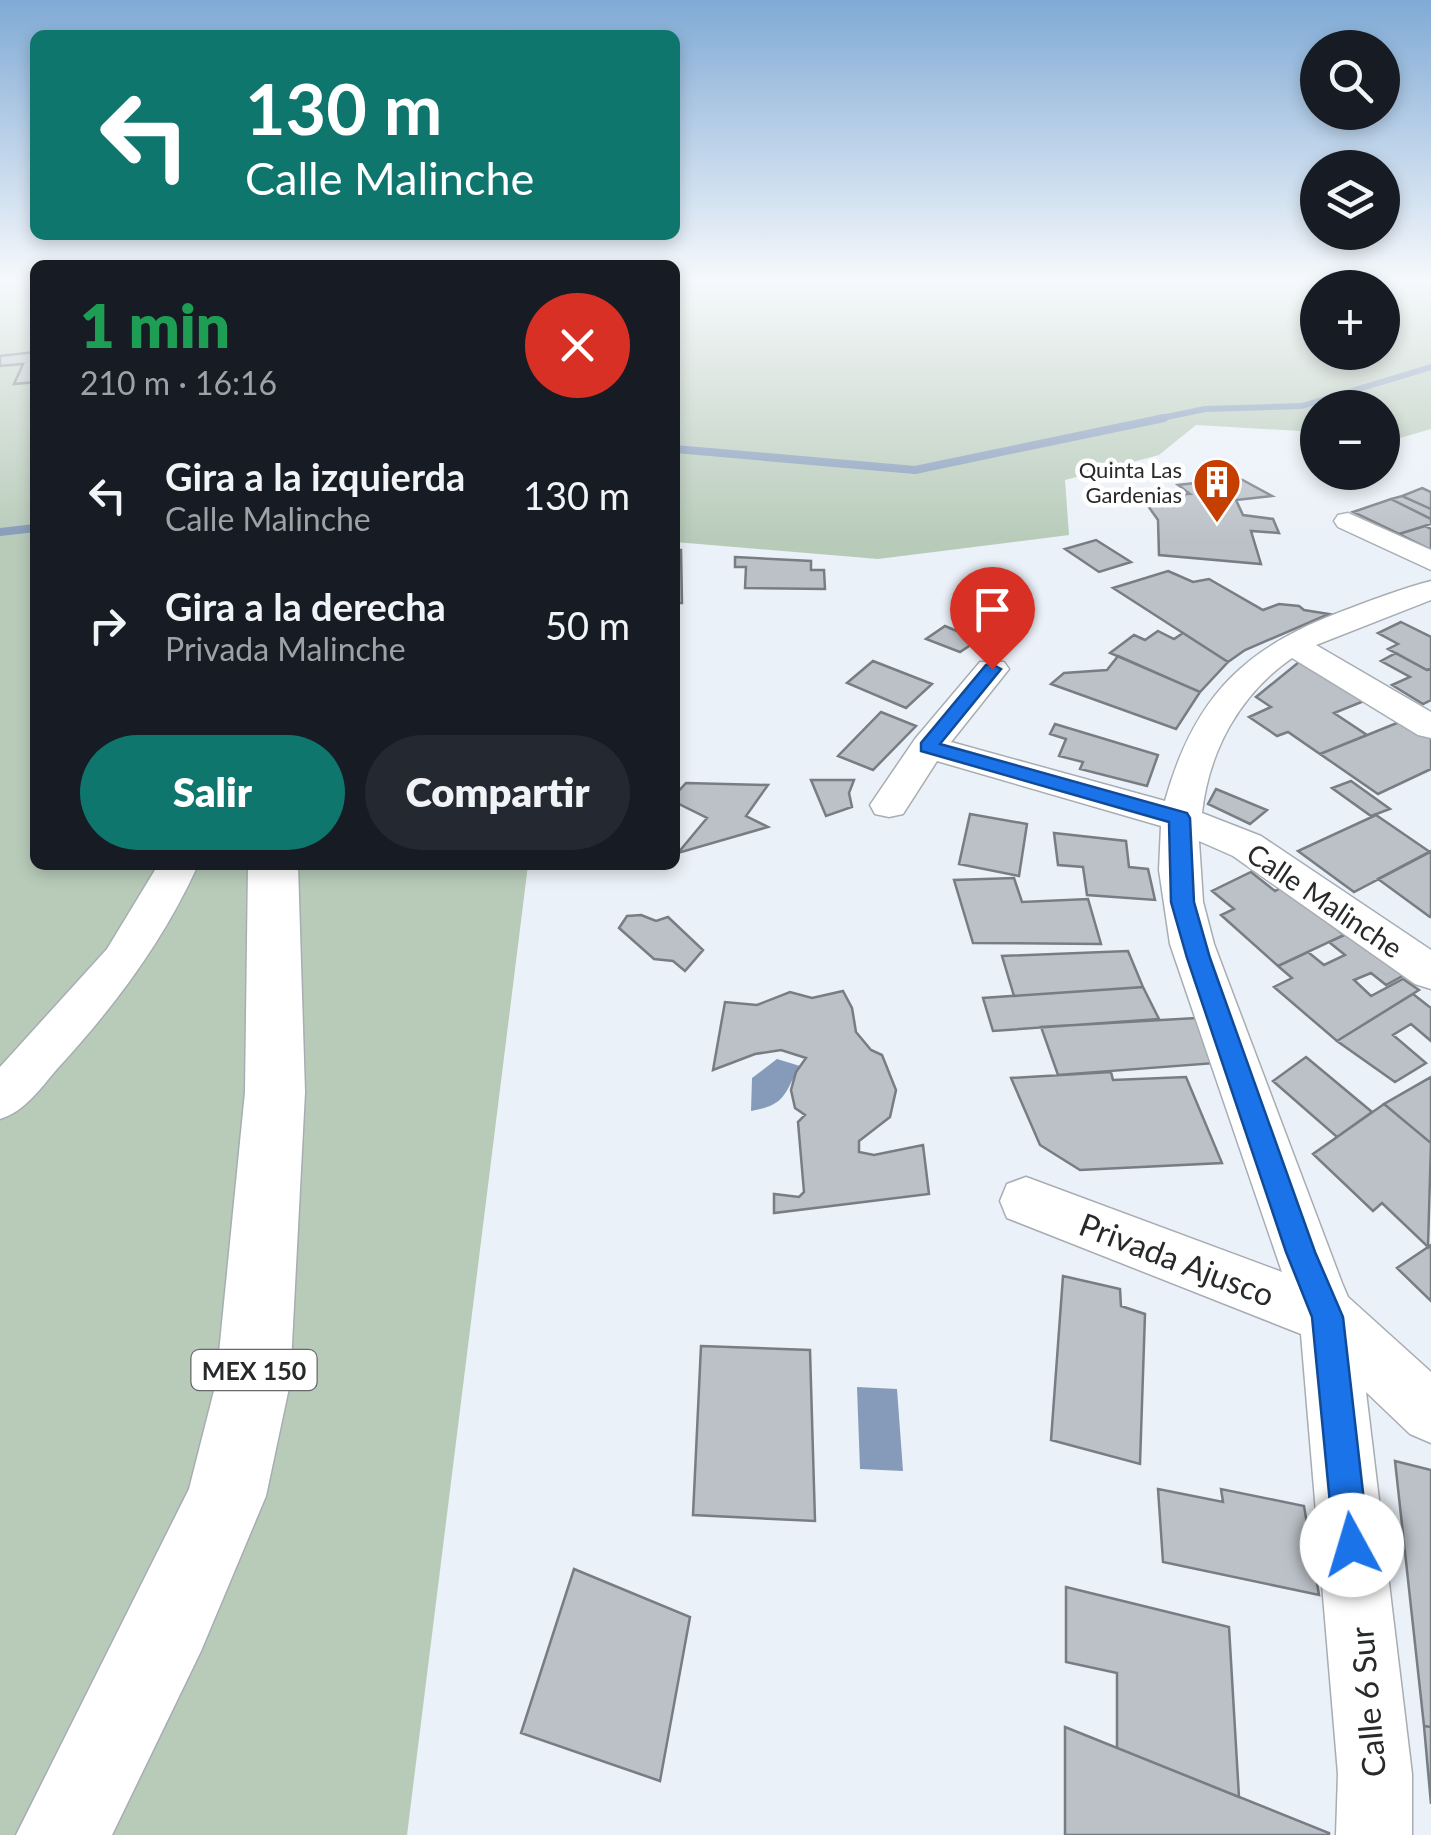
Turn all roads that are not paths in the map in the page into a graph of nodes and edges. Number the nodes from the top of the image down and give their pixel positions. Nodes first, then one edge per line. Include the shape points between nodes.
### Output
1 (1348, 522) dead end
2 (1431, 561) edge
3 (1431, 590) edge
4 (1294, 646) junction
5 (992, 669) dead end
6 (1431, 727) edge
7 (928, 747) junction
8 (889, 805) dead end
9 (1179, 818) junction
10 (176, 870) edge
11 (274, 870) edge
12 (1431, 972) edge
13 (0, 1099) edge
14 (1026, 1202) dead end
15 (1328, 1317) junction
16 (1431, 1413) edge
17 (63, 1835) edge
18 (1374, 1835) edge

1 - 2 street
3 - 4 street, Calle 6 Sur
4 - 6 street
4 - 9 street, Calle 6 Sur via 1267,659 1219,712
5 - 7 street
7 - 8 street
7 - 9 street, Calle Malinche
9 - 12 street, Calle Malinche via 1247,846
9 - 15 street, Calle 6 Sur via 1182,902 1193,940
10 - 13 street via 121,965
11 - 17 main road, MEX 150 via 276,1092 253,1383 227,1496
14 - 15 street, Privada Ajusco
15 - 16 street
15 - 18 street, Calle 6 Sur via 1376,1774

